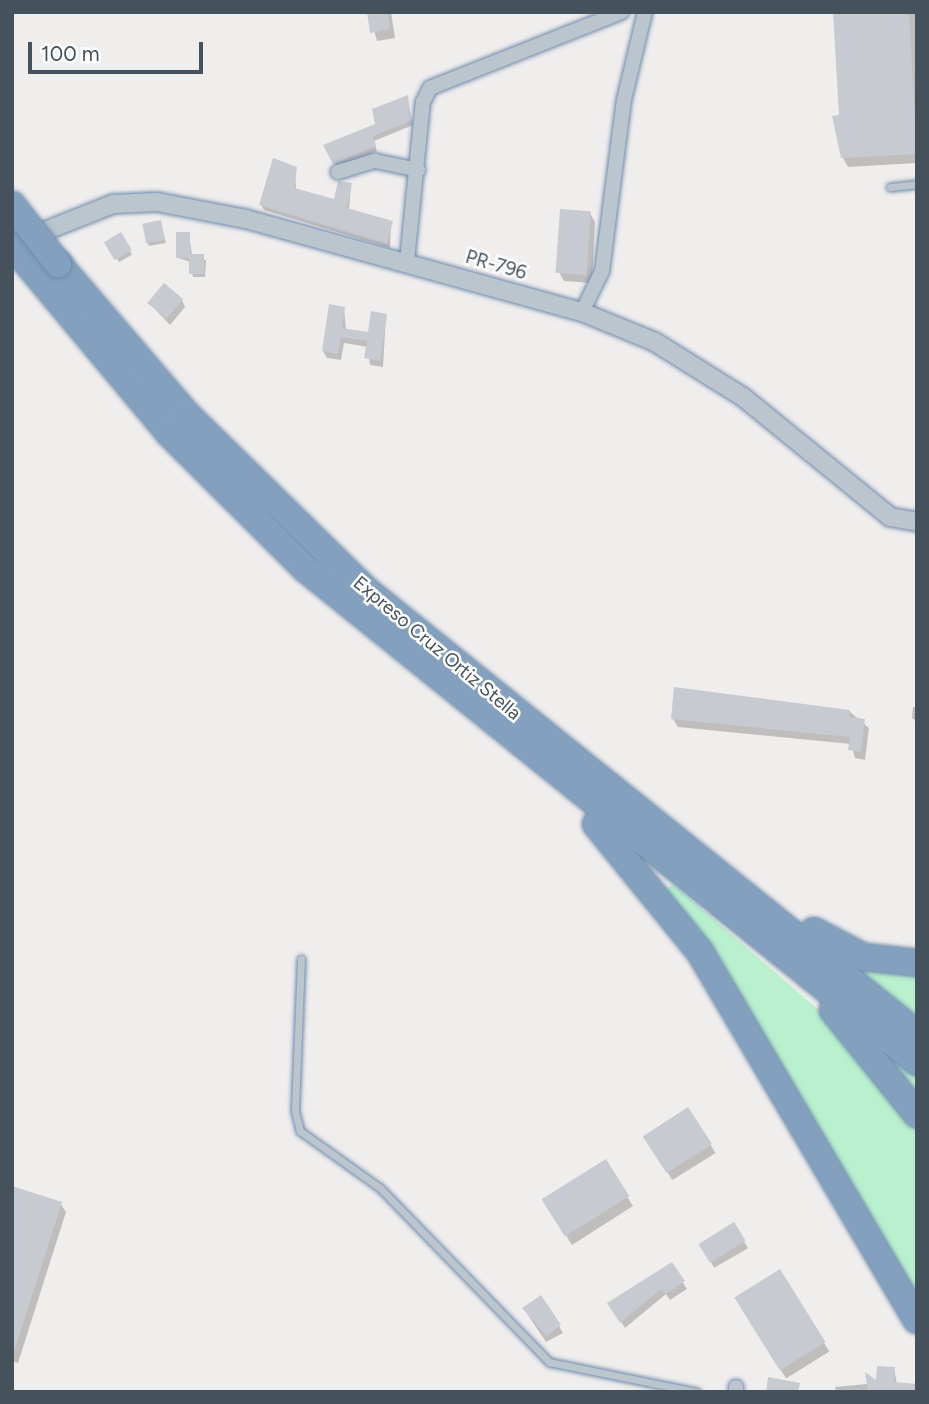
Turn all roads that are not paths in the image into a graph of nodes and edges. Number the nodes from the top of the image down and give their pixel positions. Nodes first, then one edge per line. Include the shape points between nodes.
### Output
1 (622, 12) edge
2 (645, 12) edge
3 (418, 170) junction
4 (338, 172) dead end
5 (917, 184) edge
6 (890, 187) dead end
7 (12, 205) edge
8 (12, 245) edge
9 (407, 261) junction
10 (46, 269) junction
11 (582, 312) junction
12 (917, 522) edge
13 (520, 745) junction
14 (726, 877) junction
15 (301, 959) dead end
16 (917, 963) edge
17 (819, 984) junction
18 (917, 1034) edge
19 (917, 1062) edge
20 (917, 1114) edge
21 (917, 1320) edge
22 (697, 1392) edge

1 - 3 street via 430,88 423,102
2 - 11 street via 624,100 603,271
3 - 4 street via 375,162
3 - 9 street
5 - 6 lane
7 - 10 highway, Expreso Cruz Ortiz Stella, bridge
8 - 9 street, PR-796 / PR-796 via 113,204 157,202
8 - 10 highway, Expreso Cruz Ortiz Stella
9 - 11 street, PR-796 / PR-796
10 - 13 highway, Expreso Cruz Ortiz Stella via 169,433 270,536 363,620
10 - 14 highway, Expreso Cruz Ortiz Stella via 368,592
11 - 12 street, PR-796 / PR-796 via 655,342 743,397 890,517
13 - 17 highway, Expreso Cruz Ortiz Stella
13 - 21 highway via 624,851 700,952
14 - 16 highway via 843,950 881,962
14 - 18 highway, Expreso Cruz Ortiz Stella
15 - 22 lane via 295,1111 300,1132 380,1188 549,1362
17 - 19 highway, Expreso Cruz Ortiz Stella
17 - 20 highway via 830,1006

